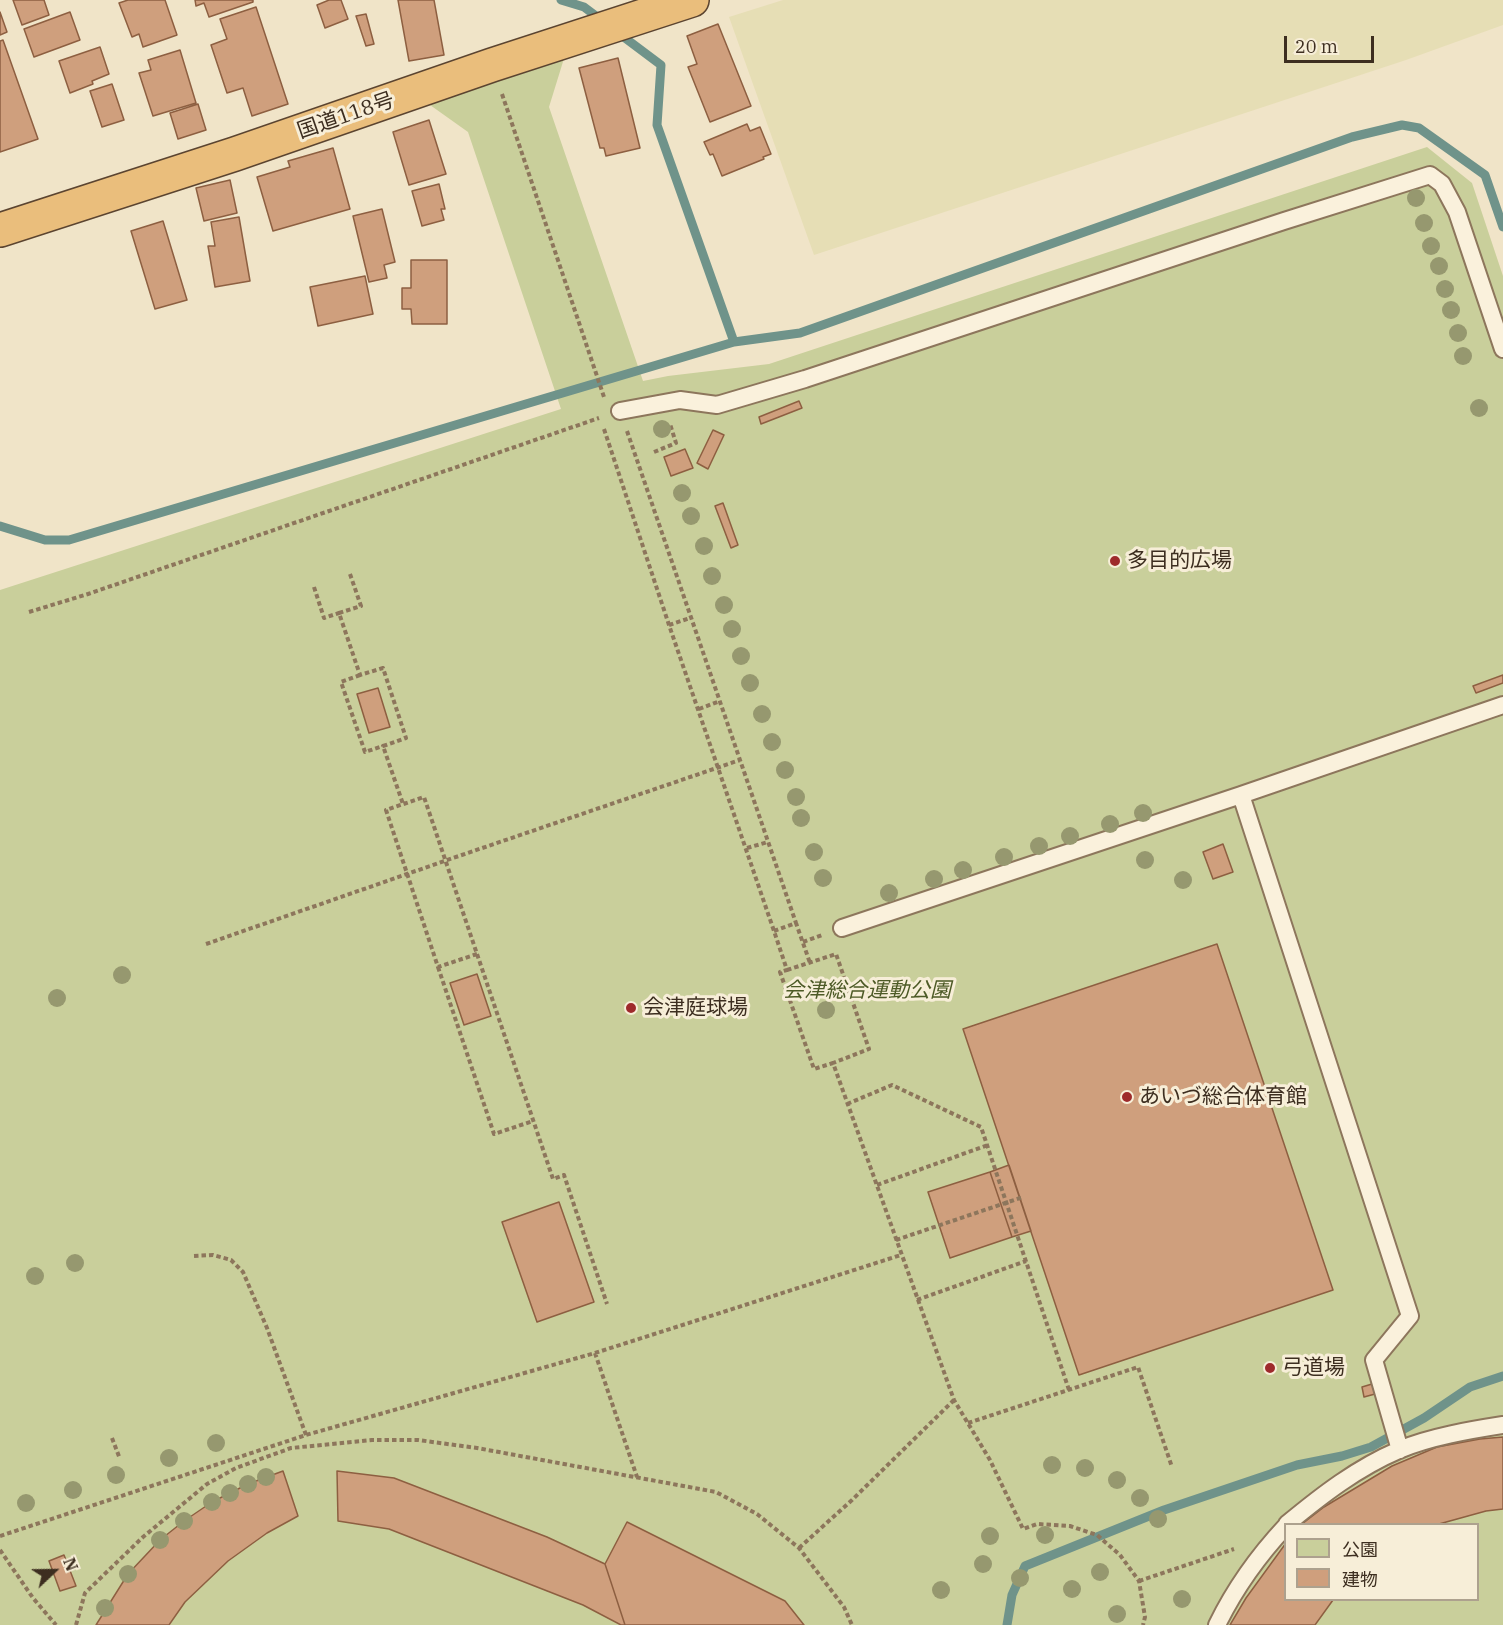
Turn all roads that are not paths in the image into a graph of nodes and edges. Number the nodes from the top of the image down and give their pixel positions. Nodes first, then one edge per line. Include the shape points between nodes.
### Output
1 (692, 0) edge
2 (0, 230) edge
3 (1503, 349) edge
4 (620, 411) road end
5 (1503, 705) edge
6 (1240, 795) junction
7 (842, 928) dead end
8 (1503, 1425) edge
9 (1400, 1449) junction
10 (1290, 1523) edge
11 (1284, 1528) edge
12 (1217, 1625) edge

1 - 2 highway, 国道118号
3 - 4 lane via 1457,212 1442,184 1430,175 717,405 680,400
5 - 6 lane
6 - 7 lane
6 - 9 lane via 1410,1316 1374,1360
8 - 9 lane
9 - 10 lane via 1346,1478
11 - 12 lane via 1246,1574

